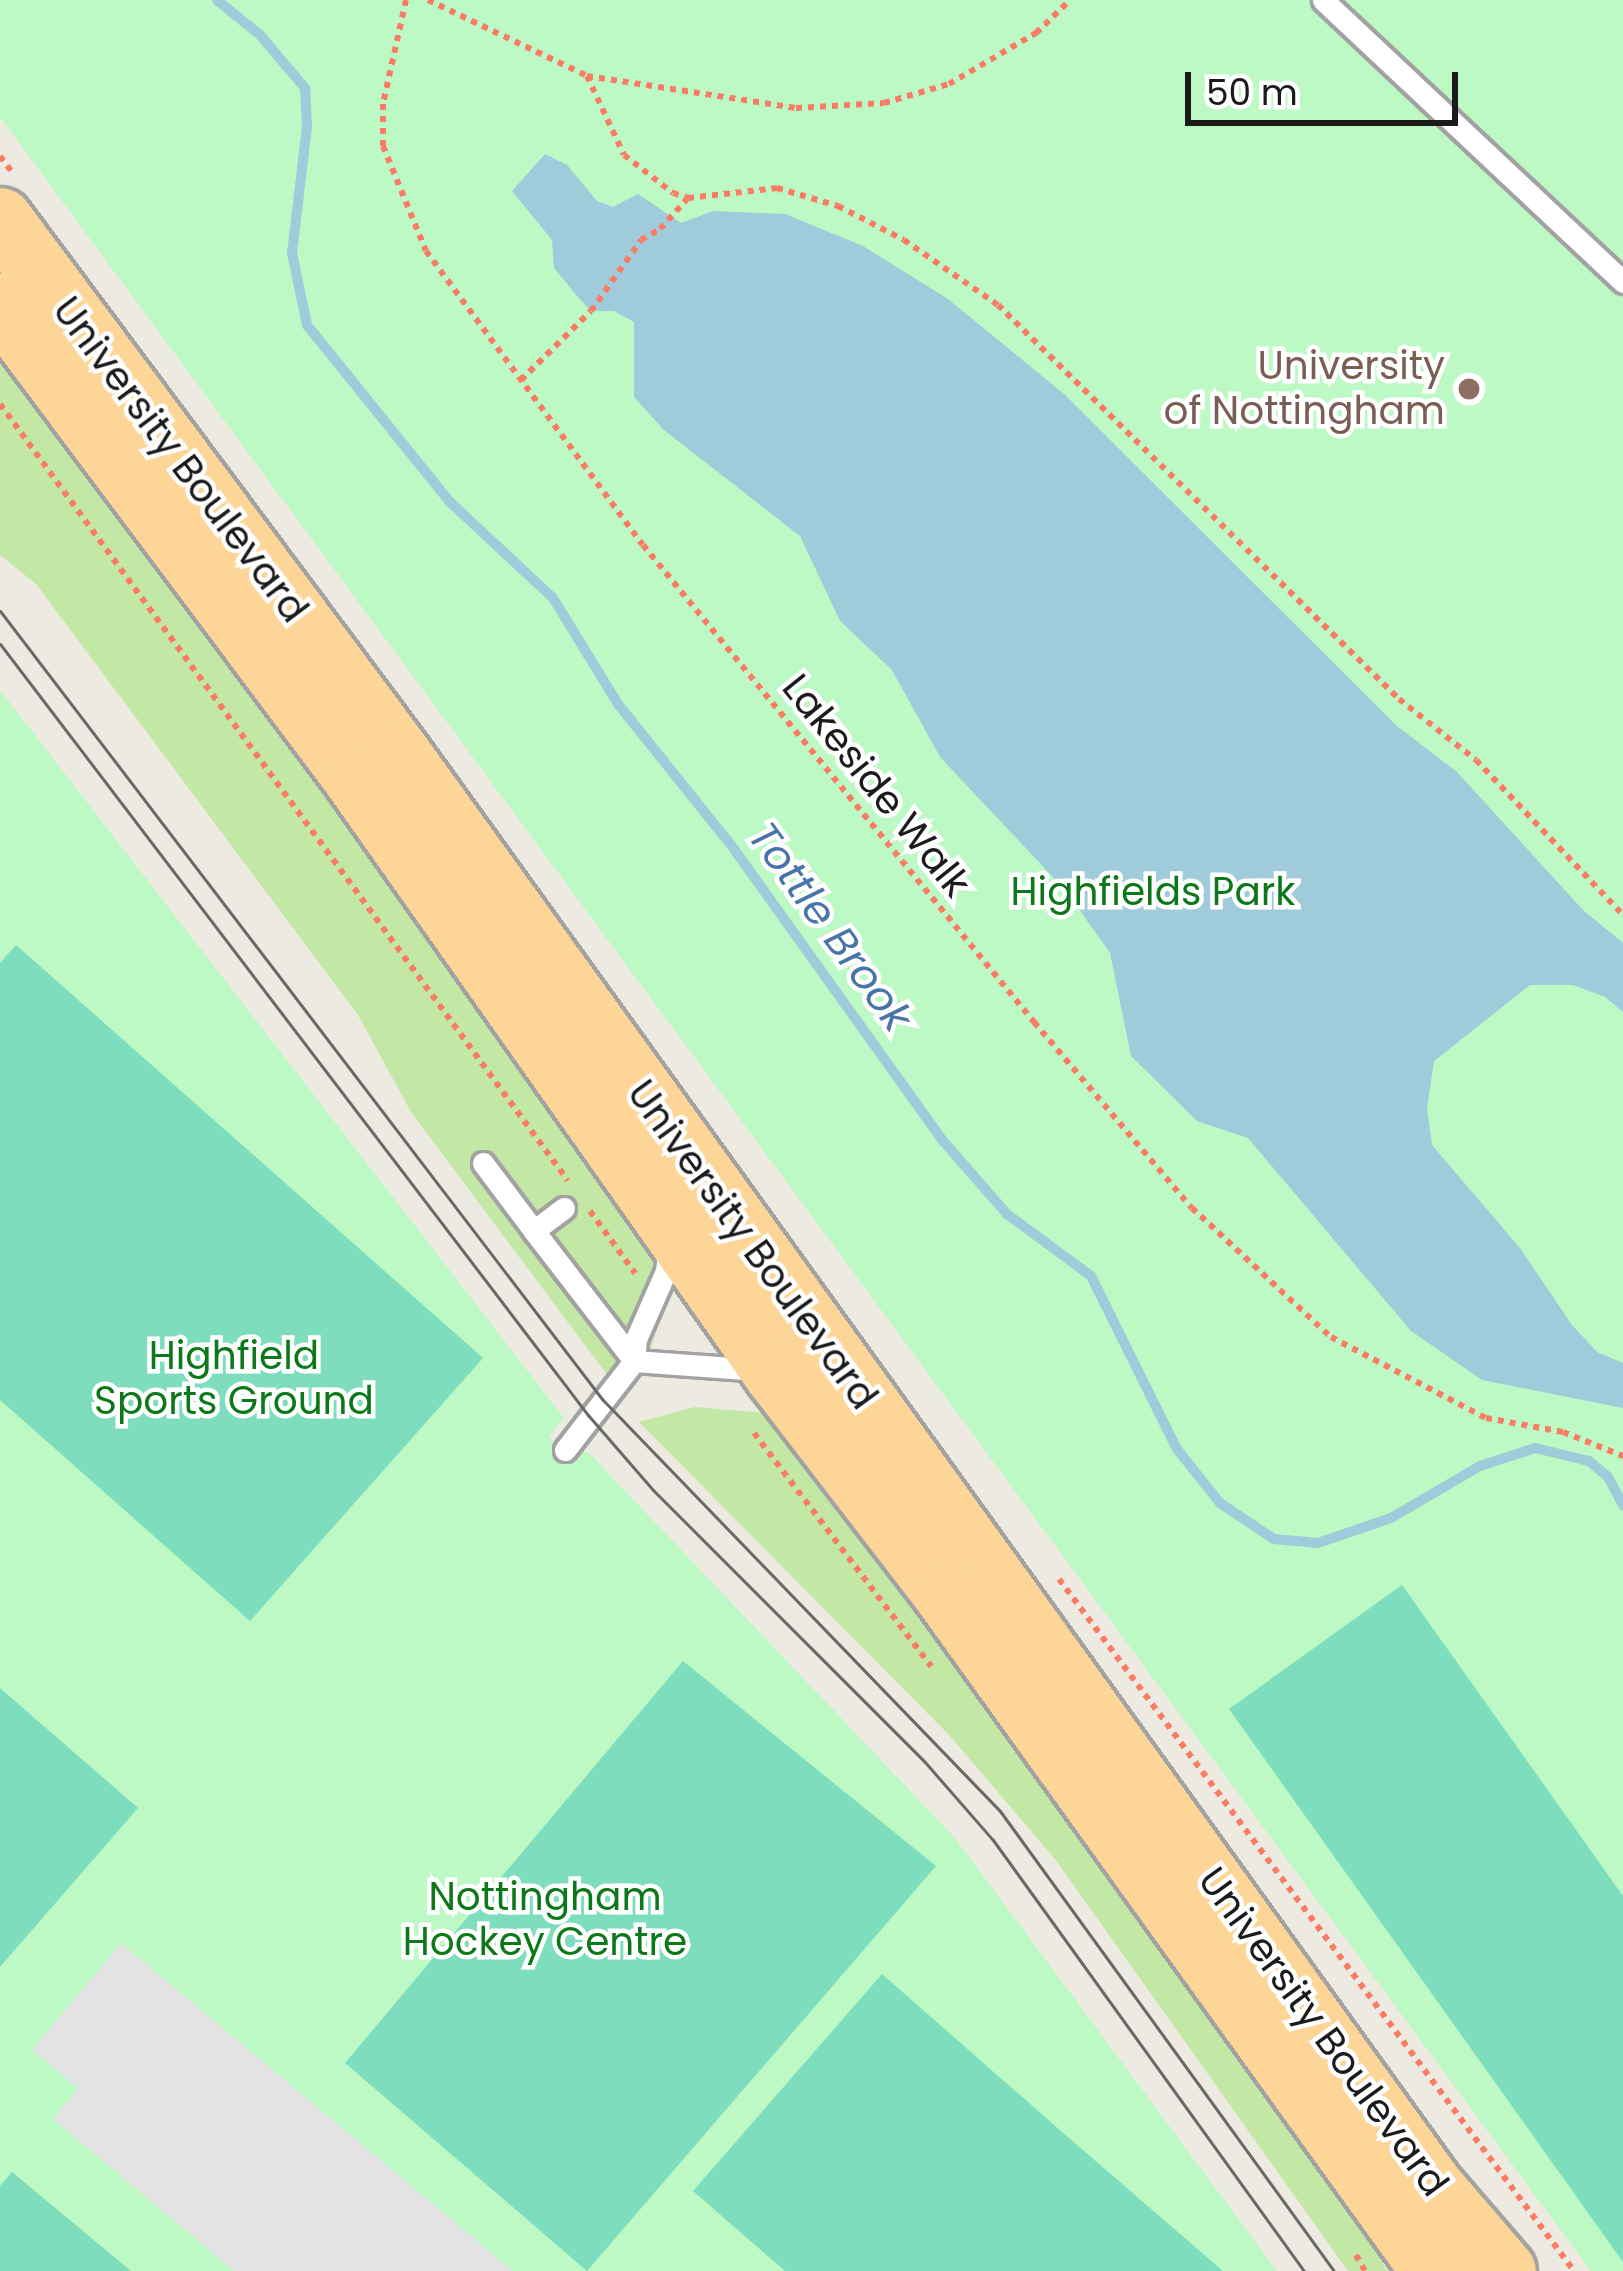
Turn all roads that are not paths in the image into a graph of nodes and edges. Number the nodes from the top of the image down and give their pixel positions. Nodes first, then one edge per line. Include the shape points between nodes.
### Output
1 (1323, 0) edge
2 (0, 219) edge
3 (1623, 282) edge
4 (0, 304) edge
5 (483, 1163) dead end
6 (565, 1208) dead end
7 (672, 1221) junction
8 (534, 1231) junction
9 (634, 1361) junction
10 (775, 1372) junction
11 (565, 1450) dead end
12 (1433, 2271) edge
13 (1504, 2271) edge

1 - 3 lane
2 - 13 main road, University Boulevard via 398,753 1431,2186
4 - 7 main road, University Boulevard via 352,774
5 - 8 lane
6 - 8 lane
7 - 9 lane via 666,1271
7 - 10 main road, University Boulevard
8 - 9 lane
9 - 10 lane
9 - 11 lane
10 - 12 main road, University Boulevard via 945,1594

